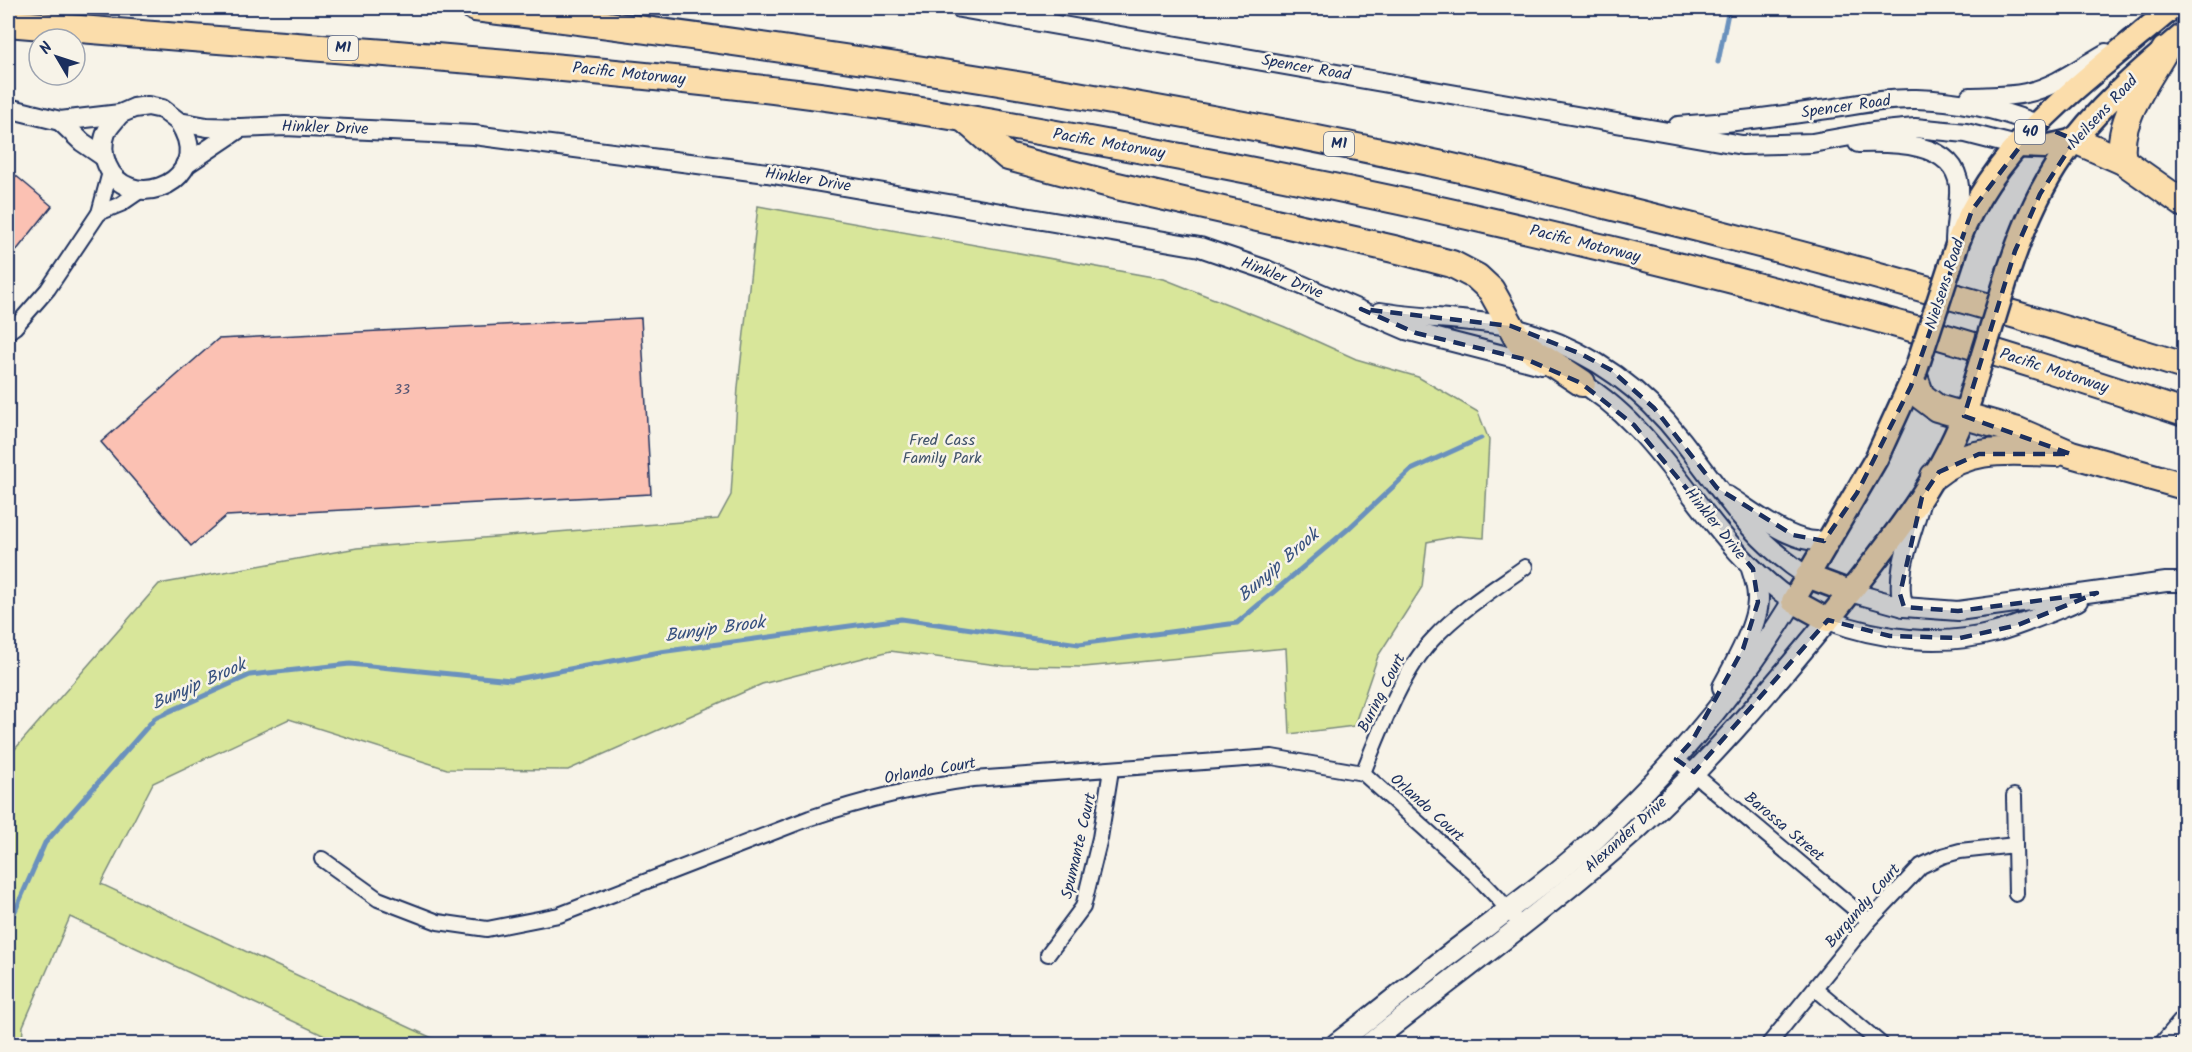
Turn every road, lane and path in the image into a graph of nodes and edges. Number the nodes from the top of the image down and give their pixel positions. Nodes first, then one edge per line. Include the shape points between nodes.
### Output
1 (475, 8) edge
2 (960, 8) edge
3 (2172, 8) edge
4 (8, 23) edge
5 (2142, 33) junction
6 (2184, 34) edge
7 (2165, 51) junction
8 (1929, 100) junction
9 (8, 108) edge
10 (120, 114) junction
11 (962, 118) junction
12 (60, 121) junction
13 (179, 122) junction
14 (2037, 124) junction
15 (240, 128) junction
16 (1653, 128) junction
17 (2075, 140) junction
18 (1812, 143) junction
19 (2017, 146) junction
20 (2122, 161) junction
21 (107, 164) junction
22 (185, 165) junction
23 (140, 191) junction
24 (2184, 204) edge
25 (99, 213) junction
26 (1954, 254) junction
27 (1361, 309) junction
28 (1510, 326) junction
29 (8, 332) edge
30 (2184, 366) edge
31 (1914, 376) junction
32 (1582, 383) junction
33 (1967, 407) junction
34 (2184, 413) edge
35 (2071, 454) junction
36 (2184, 486) edge
37 (1928, 487) junction
38 (1717, 488) junction
39 (1830, 538) junction
40 (1525, 567) dead end
41 (1752, 569) junction
42 (1807, 576) junction
43 (2184, 582) edge
44 (1850, 592) junction
45 (2097, 593) junction
46 (1793, 601) junction
47 (1904, 607) junction
48 (1827, 620) junction
49 (1692, 741) junction
50 (1676, 759) junction
51 (1111, 770) junction
52 (1694, 772) junction
53 (1363, 773) junction
54 (2014, 796) dead end
55 (2015, 845) junction
56 (322, 859) dead end
57 (2016, 894) dead end
58 (1514, 919) junction
59 (1869, 921) junction
60 (1048, 954) dead end
61 (1815, 989) junction
62 (2184, 1017) edge
63 (1336, 1044) edge
64 (1369, 1044) edge
65 (1769, 1044) edge
66 (1881, 1044) edge
67 (2161, 1044) edge

1 - 30 highway, M1 via 767,45 1275,130 1432,163 1758,242
2 - 16 street, Spencer Road
3 - 5 main road, 40, bridge
4 - 11 highway, Pacific Motorway / M1 via 604,71
5 - 8 street via 2032,92
5 - 14 main road, Nielsens Road / 40
6 - 7 main road, Neilsens Road / 40
7 - 17 main road, Neilsens Road / 40 via 2108,102
7 - 20 highway via 2126,121 2121,138
8 - 14 street, Spencer Road via 1980,106
8 - 16 street, Spencer Road via 1893,100 1749,121
9 - 12 street, Hinkler Drive
10 - 12 street, Hinkler Drive
10 - 13 street, Hinkler Drive via 148,106 162,109
10 - 21 street via 104,142
11 - 28 highway via 1008,157 1452,264 1486,285
11 - 34 highway, Pacific Motorway / M1 via 1231,166 1469,215 1907,327
12 - 21 street, Hinkler Drive
13 - 15 street, Hinkler Drive
13 - 22 street via 188,140
14 - 17 main road
14 - 19 main road, Nielsens Road / 40
15 - 22 street
15 - 27 street, Hinkler Drive via 285,126 474,135 767,173 1200,247
16 - 18 street, Spencer Road via 1742,145
17 - 19 main road via 2045,147
17 - 20 highway
17 - 33 main road, Neilsens Road / 40, bridge via 2040,194 2009,270
18 - 19 street, Spencer Road via 1915,128 1966,133
18 - 26 street via 1900,145 1939,155 1952,168 1958,182
19 - 26 main road, Nielsens Road / 40 via 1976,202
20 - 24 highway
21 - 23 street, Hinkler Drive via 124,185
21 - 25 street
22 - 23 street via 167,185
23 - 25 street
25 - 29 street via 48,289
26 - 31 main road, Nielsens Road / 40, bridge
27 - 28 street, Hinkler Drive
27 - 32 street, Hinkler Drive via 1416,333 1528,360
28 - 32 highway via 1520,342
28 - 38 street, Hinkler Drive via 1568,347 1611,370 1663,417
31 - 33 highway via 1918,390 1937,408
31 - 39 main road, Nielsens Road / 40 via 1876,459
32 - 41 street, Hinkler Drive via 1634,425
33 - 35 highway
33 - 37 main road, 40
35 - 36 highway
35 - 37 highway via 1979,454 1957,460
37 - 44 main road, 40
37 - 47 street via 1900,577
38 - 39 street via 1793,535 1817,542
38 - 42 street, Hinkler Drive via 1763,542
39 - 42 main road, Nielsens Road / 40
40 - 53 street, Buring Court via 1448,624 1420,654
41 - 46 street, Hinkler Drive
41 - 49 main road via 1758,599 1748,637
42 - 44 main road, Hinkler Drive
42 - 46 main road, 40
43 - 45 street, Hinkler Drive
44 - 47 street, Hinkler Drive
44 - 48 main road, Alexander Drive / 40
45 - 47 street, Hinkler Drive via 1958,611
45 - 48 street, Hinkler Drive via 1996,632 1941,640 1890,636
46 - 48 main road, Hinkler Drive
46 - 49 main road, Alexander Drive / 40 via 1750,667
48 - 52 main road, Alexander Drive / 40 via 1748,716
49 - 50 main road, Alexander Drive / 40
50 - 52 street, Barossa Street
50 - 58 main road, Alexander Drive / 40
51 - 53 street, Orlando Court via 1272,757
51 - 56 street, Orlando Court via 972,779 874,798 810,818 559,915 487,929 438,922 378,899
51 - 60 street, Spumante Court via 1083,907
52 - 58 main road, Alexander Drive / 40 via 1634,831
52 - 59 street, Barossa Street
53 - 58 street, Orlando Court via 1473,872
54 - 55 street
55 - 57 street
55 - 59 street, Burgundy Court via 1960,851 1927,862
58 - 63 main road, Alexander Drive / 40
58 - 64 main road, Alexander Drive / 40
59 - 61 street, Burgundy Court
61 - 65 street, Burgundy Court
61 - 66 street
62 - 67 street

